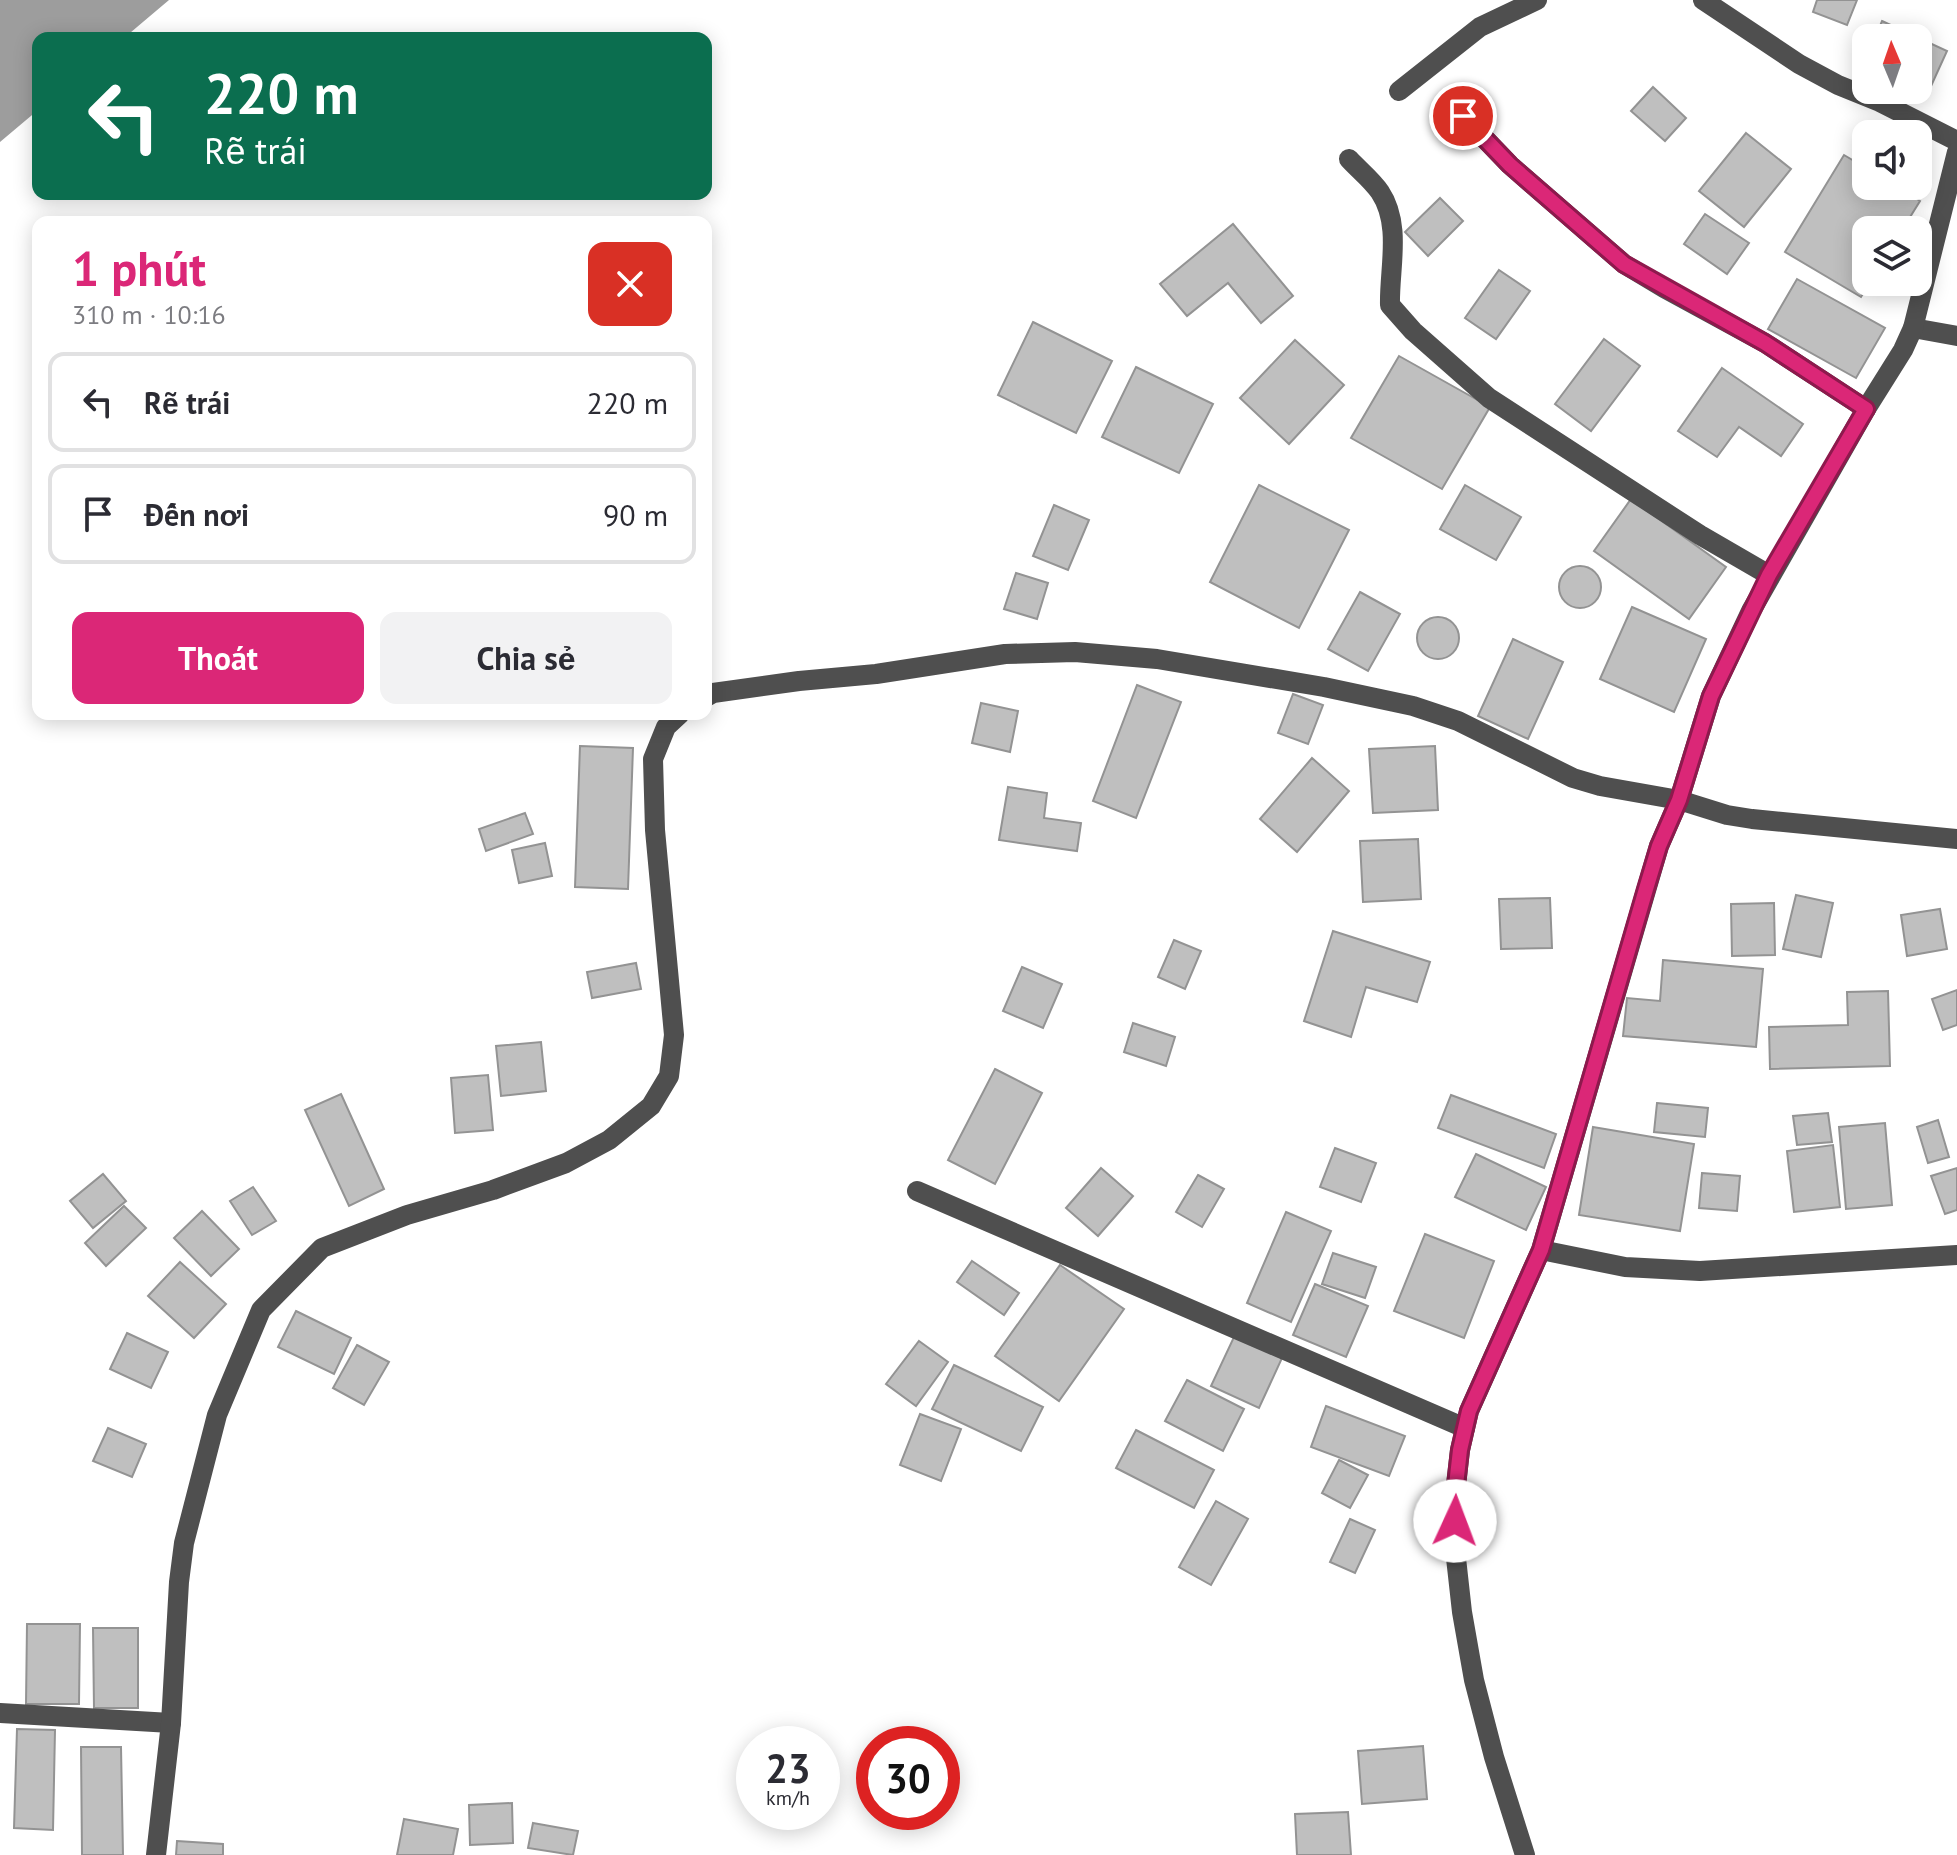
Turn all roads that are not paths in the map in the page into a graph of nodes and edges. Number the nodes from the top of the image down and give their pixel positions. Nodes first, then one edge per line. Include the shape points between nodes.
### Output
1 (1537, 0) edge
2 (1703, 0) edge
3 (1399, 91) dead end
4 (1463, 116) dead end
5 (1957, 141) edge
6 (1957, 152) edge
7 (1349, 159) dead end
8 (1913, 328) junction
9 (1957, 336) edge
10 (1866, 409) junction
11 (1769, 575) junction
12 (712, 694) edge
13 (674, 720) edge
14 (1679, 800) junction
15 (1957, 839) edge
16 (917, 1191) dead end
17 (1541, 1250) junction
18 (1957, 1255) edge
19 (1465, 1428) junction
20 (0, 1713) edge
21 (171, 1723) junction
22 (156, 1855) edge
23 (1525, 1855) edge

1 - 3 street via 1480,27
2 - 5 street via 1799,64
4 - 10 street via 1510,165 1624,264 1765,343
6 - 8 street
7 - 11 street via 1380,192 1387,209 1394,249 1390,305 1413,331 1489,398
8 - 9 street
8 - 10 street
10 - 11 street
11 - 14 street via 1711,696
12 - 14 street via 1005,654 1075,652 1157,659 1413,706 1458,721 1573,778
13 - 21 street via 653,759 674,1035 669,1076 651,1106 609,1140 566,1163 322,1248 261,1310 217,1415 190,1513 179,1582
14 - 15 street via 1752,819
14 - 17 street via 1659,846
16 - 19 street
17 - 18 street via 1625,1267 1700,1271
17 - 19 street
19 - 23 street via 1455,1494 1462,1612 1490,1742
20 - 21 street
21 - 22 street

